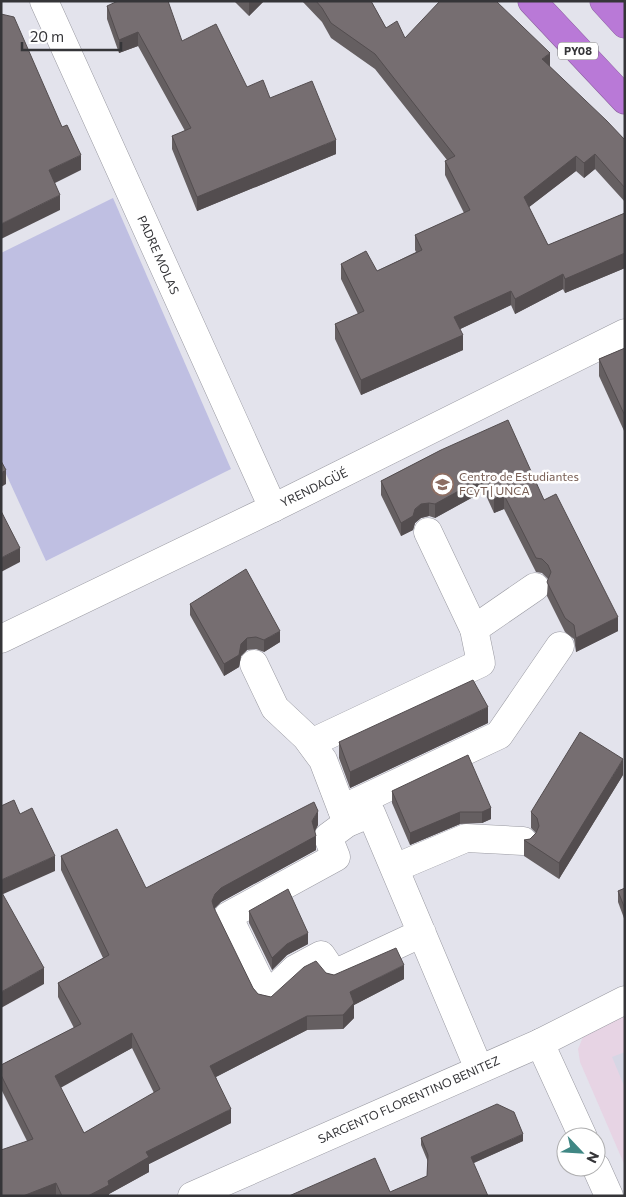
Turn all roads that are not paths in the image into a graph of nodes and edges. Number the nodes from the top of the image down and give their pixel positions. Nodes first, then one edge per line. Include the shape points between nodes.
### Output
1 (44, 1) edge
2 (532, 1) edge
3 (604, 1) edge
4 (625, 24) edge
5 (625, 100) edge
6 (625, 333) edge
7 (272, 508) junction
8 (428, 532) dead end
9 (535, 587) dead end
10 (474, 629) junction
11 (1, 639) edge
12 (560, 646) dead end
13 (254, 664) dead end
14 (311, 743) junction
15 (345, 816) junction
16 (523, 841) edge
17 (395, 868) junction
18 (422, 933) junction
19 (625, 1000) edge
20 (540, 1043) junction
21 (479, 1069) junction
22 (578, 1127) edge
23 (600, 1177) edge
24 (192, 1196) edge
25 (609, 1196) edge

1 - 7 street, PADRE MOLAS
2 - 5 highway, PY08
3 - 4 highway
6 - 7 street, YRENDAGÜÉ
7 - 11 street, YRENDAGÜÉ
8 - 10 street
9 - 10 street
10 - 14 street via 481,663
12 - 15 street via 498,735
13 - 14 street via 274,708
14 - 15 street via 323,760
15 - 17 street via 371,813
15 - 18 street via 328,837 336,856 276,899 228,916 267,996 295,969 321,955 334,974
16 - 17 street via 466,838
17 - 18 street
18 - 21 street
19 - 20 street, SARGENTO FLORENTINO BENITEZ
20 - 21 street, SARGENTO FLORENTINO BENITEZ
20 - 22 street
21 - 24 street, SARGENTO FLORENTINO BENITEZ
23 - 25 street

